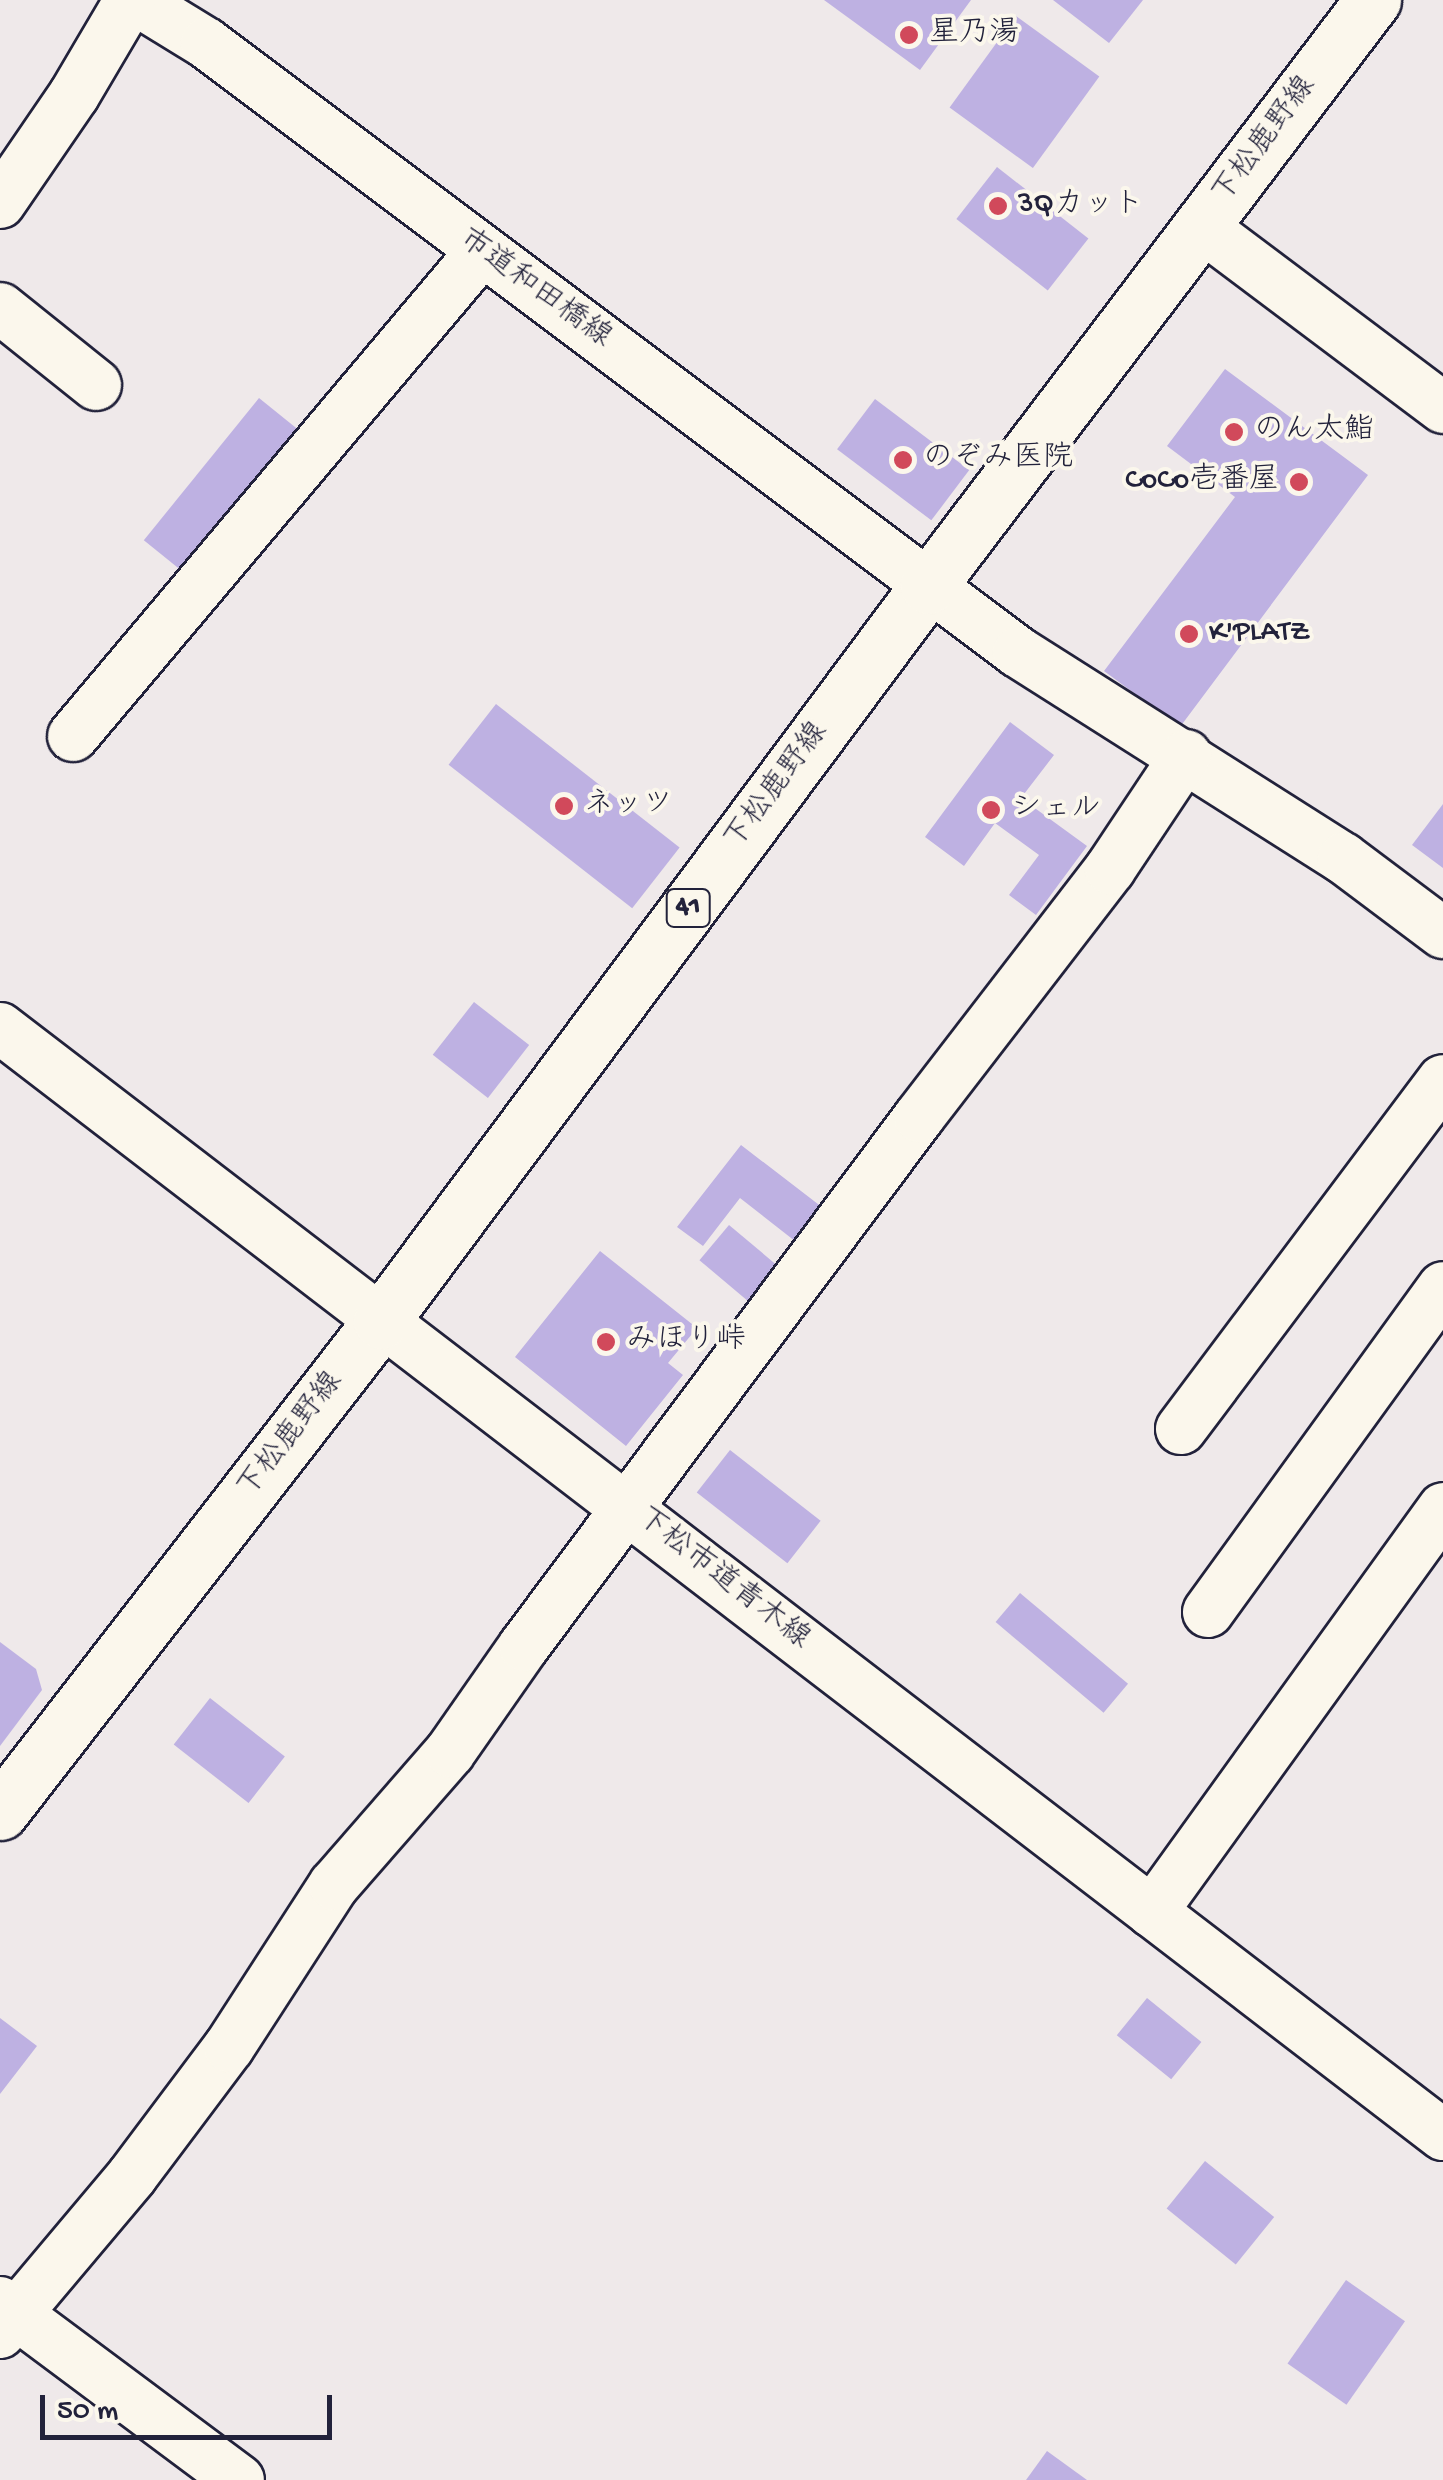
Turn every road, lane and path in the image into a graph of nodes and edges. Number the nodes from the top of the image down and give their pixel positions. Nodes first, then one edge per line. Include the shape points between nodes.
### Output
1 (133, 0) edge
2 (1373, 0) edge
3 (0, 203) edge
4 (1201, 226) junction
5 (481, 252) junction
6 (0, 308) edge
7 (96, 385) dead end
8 (1443, 408) edge
9 (928, 586) junction
10 (73, 736) dead end
11 (1186, 754) junction
12 (1443, 933) edge
13 (0, 1028) edge
14 (1443, 1080) edge
15 (1443, 1287) edge
16 (381, 1321) junction
17 (1180, 1429) dead end
18 (629, 1508) junction
19 (1443, 1508) edge
20 (1208, 1612) dead end
21 (0, 1812) edge
22 (1152, 1912) junction
23 (1443, 2135) edge
24 (4, 2316) edge
25 (239, 2480) edge

1 - 3 street
1 - 5 street, 市道和田橋線 via 206,42
2 - 4 main road, 下松鹿野線 / 41
4 - 8 street
4 - 9 main road, 下松鹿野線 / 41
5 - 9 street, 市道和田橋線
5 - 10 street
6 - 7 street
9 - 11 street, 市道和田橋線 via 1018,652
9 - 16 main road, 下松鹿野線 / 41
11 - 12 street, 市道和田橋線
11 - 18 street via 1110,870
13 - 16 street, 下松市道青木線
14 - 17 street
15 - 20 street
16 - 18 street, 下松市道青木線
16 - 21 main road, 下松鹿野線 / 41
18 - 22 street, 下松市道青木線
18 - 24 street via 450,1752 334,1885 229,2047 132,2176
19 - 22 street
22 - 23 street, 下松市道青木線
24 - 25 street

